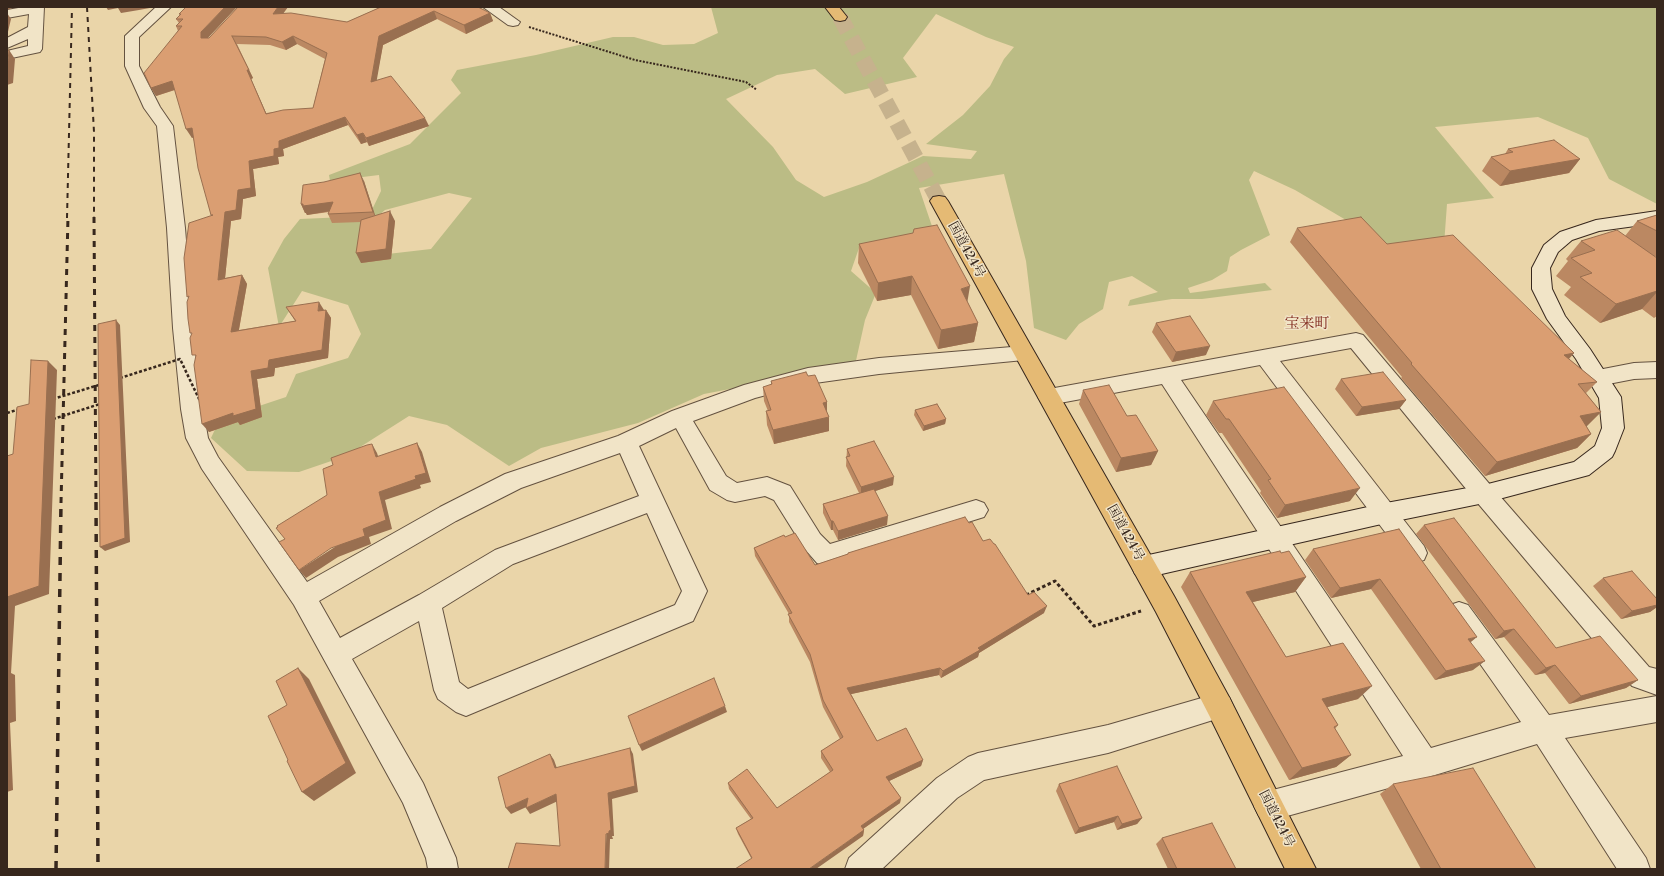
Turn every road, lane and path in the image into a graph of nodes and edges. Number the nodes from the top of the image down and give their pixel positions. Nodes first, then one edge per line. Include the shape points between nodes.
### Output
1 (164, 7) edge
2 (490, 7) edge
3 (37, 8) edge
4 (7, 14) edge
5 (513, 22) joint
6 (35, 29) junction
7 (7, 44) edge
8 (7, 54) edge
9 (757, 90) dead end
10 (939, 201) tunnel mouth
11 (1657, 217) edge
12 (1024, 353) junction
13 (1265, 357) junction
14 (1657, 370) edge
15 (1167, 375) junction
16 (120, 378) edge
17 (1598, 378) junction
18 (105, 383) edge
19 (1049, 398) junction
20 (52, 399) dead end
21 (199, 400) junction
22 (106, 402) edge
23 (22, 408) edge
24 (7, 413) edge
25 (680, 417) junction
26 (48, 420) edge
27 (626, 442) junction
28 (1484, 494) junction
29 (654, 500) junction
30 (976, 510) dead end
31 (1386, 513) junction
32 (1275, 538) junction
33 (1144, 567) junction
34 (1428, 570) edge
35 (1446, 595) edge
36 (303, 597) junction
37 (1021, 597) edge
38 (428, 603) junction
39 (1148, 608) dead end
40 (335, 655) junction
41 (1657, 682) edge
42 (1219, 706) junction
43 (1657, 709) edge
44 (1543, 729) junction
45 (1425, 764) junction
46 (1269, 806) junction
47 (443, 869) edge
48 (860, 869) edge
49 (1301, 869) edge
50 (1635, 869) edge

1 - 21 street via 132,36 132,66 152,108 165,126 184,328
2 - 5 street
3 - 4 street
3 - 6 street
5 - 9 path via 634,60 746,82
6 - 7 street
6 - 8 street via 35,49
10 - 12 highway, 国道424号
11 - 17 street via 1596,226 1566,236 1550,249 1541,268 1542,289 1557,319
12 - 19 highway, 国道424号
12 - 25 street via 879,366 808,376 751,391
13 - 15 street
13 - 28 street via 1356,340
13 - 31 street
14 - 17 street via 1634,370
15 - 19 street
15 - 32 street
16 - 21 path, bridge via 180,359
17 - 28 street via 1610,397 1614,428 1604,451 1582,469
18 - 20 path, bridge
19 - 33 highway, 国道424号
21 - 36 street via 196,438 210,463
22 - 26 path, bridge
23 - 24 path, bridge
25 - 27 street
25 - 30 street via 718,483 735,493 767,486 782,493 812,540 826,556
27 - 29 street
27 - 36 street via 514,481 441,517
28 - 31 street
28 - 41 street via 1641,677
29 - 38 street via 504,557
29 - 38 street via 694,591 684,613 466,703 446,690
31 - 32 street
31 - 34 street
32 - 33 street
32 - 45 street
33 - 42 highway, 国道424号
35 - 44 street
36 - 40 street
37 - 39 path via 1055,581 1094,626
38 - 40 street
40 - 47 street via 413,793 441,858
42 - 46 highway, 国道424号
42 - 48 street via 1108,739 978,767 947,788
43 - 44 street
44 - 45 street
44 - 50 street
45 - 46 street
46 - 49 highway, 国道424号

